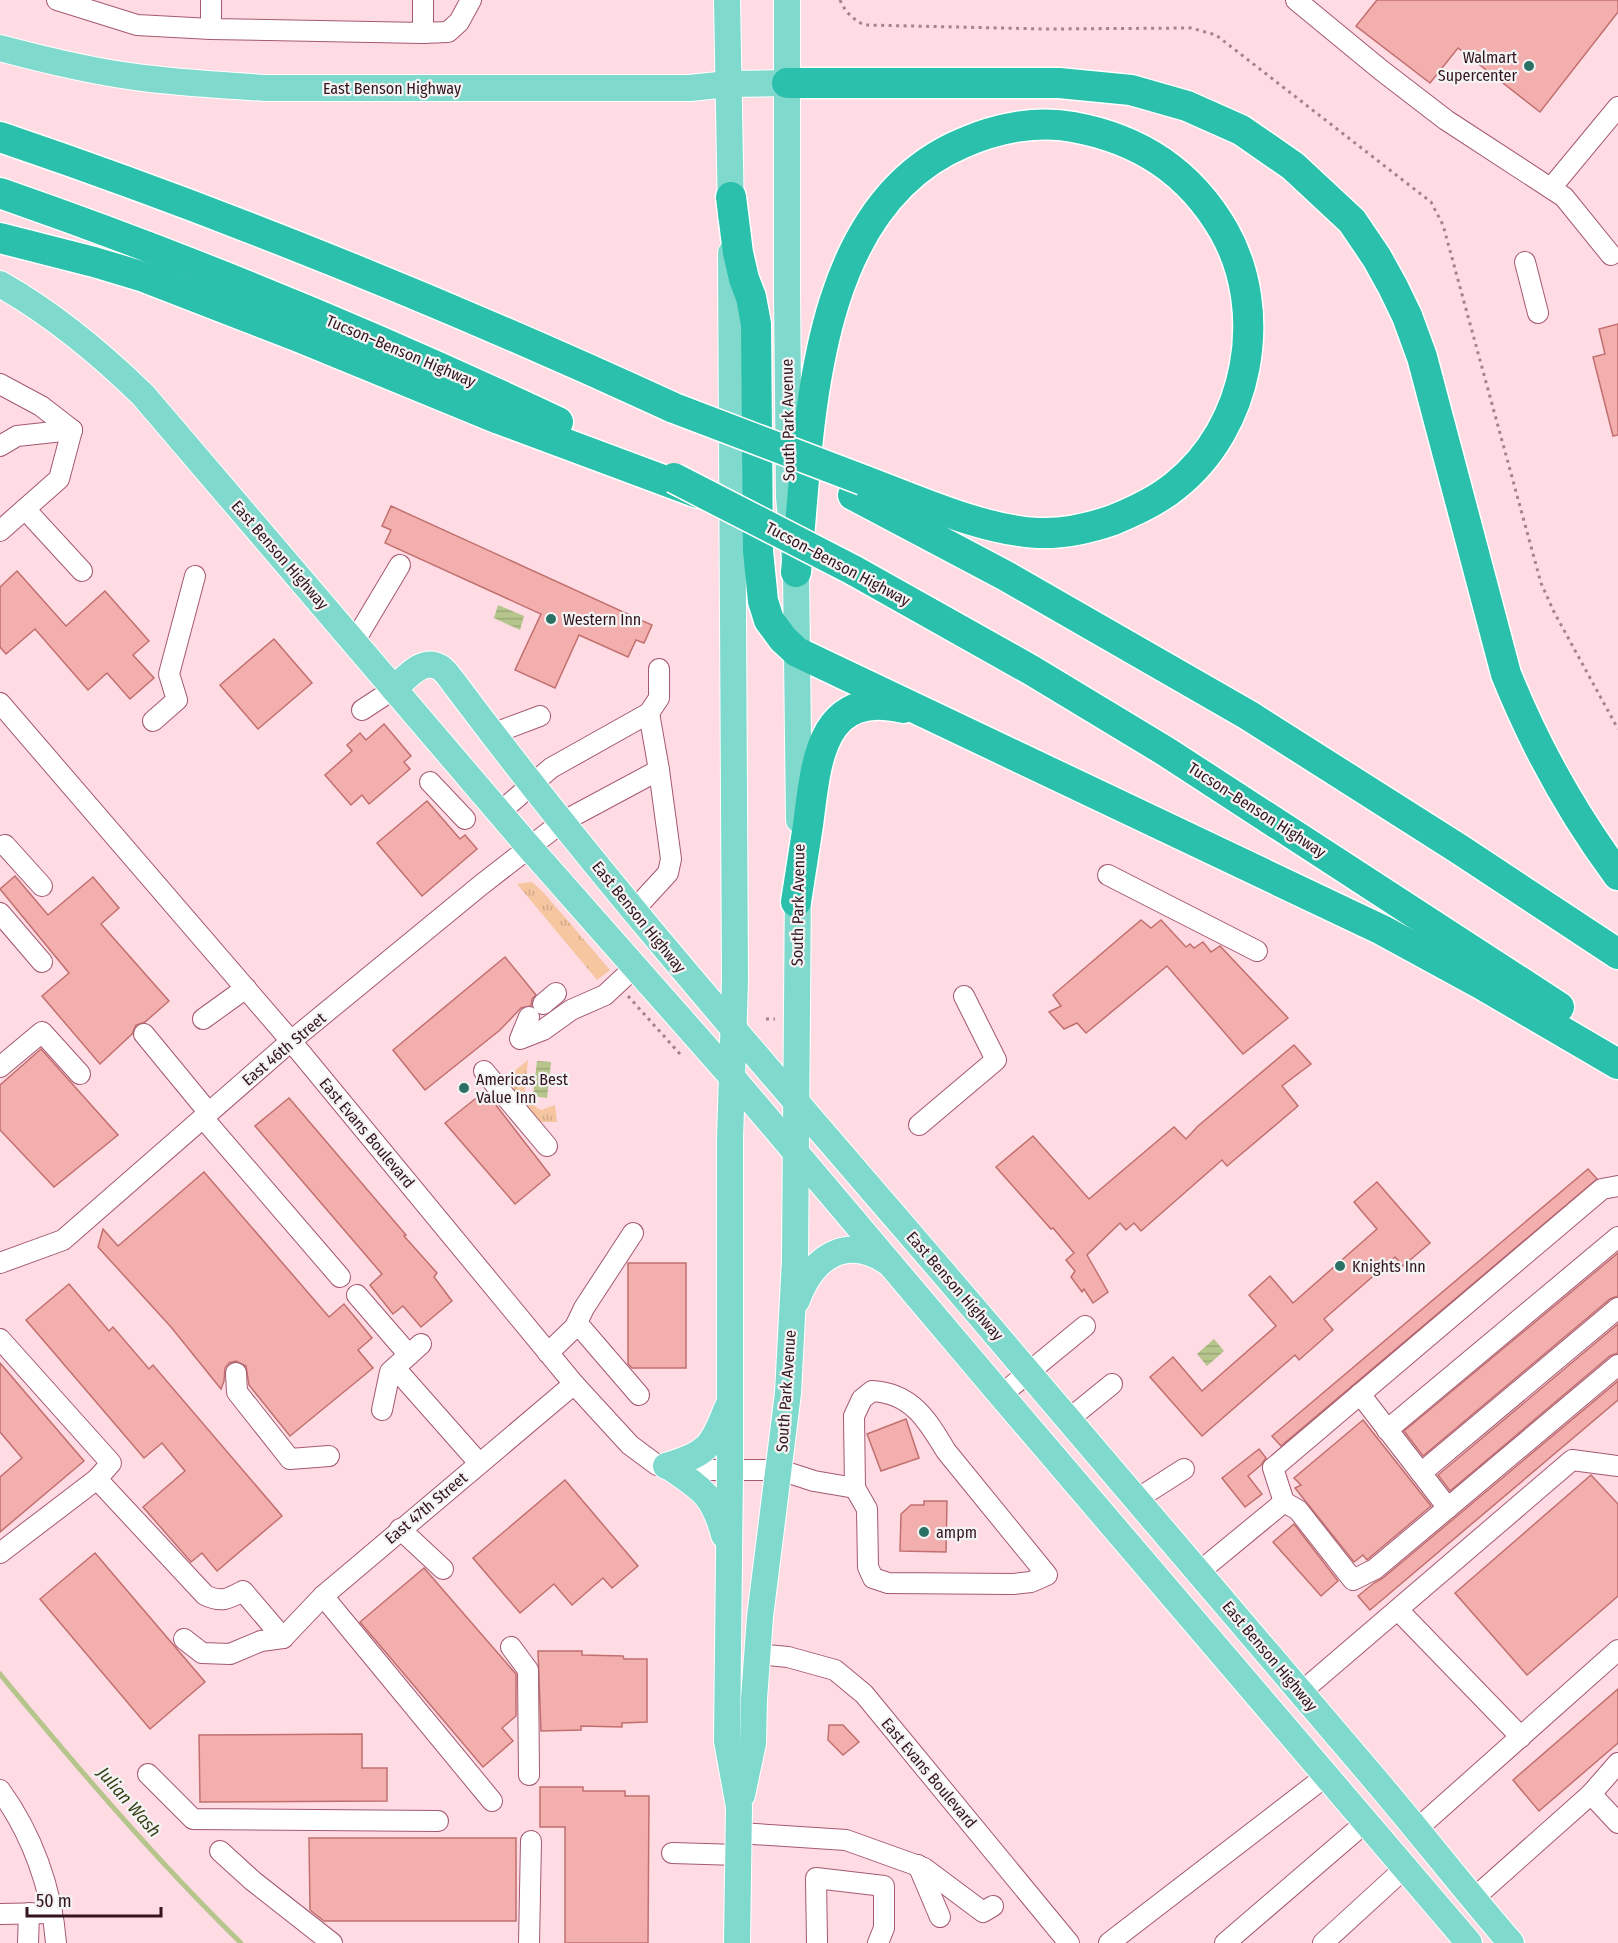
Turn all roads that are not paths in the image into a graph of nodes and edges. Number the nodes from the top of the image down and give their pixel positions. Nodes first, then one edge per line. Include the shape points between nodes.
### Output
1 (57, 0) edge
2 (211, 0) edge
3 (423, 0) edge
4 (471, 0) edge
5 (727, 0) edge
6 (787, 0) edge
7 (1296, 0) edge
8 (211, 29) junction
9 (423, 33) junction
10 (0, 48) edge
11 (787, 82) junction
12 (728, 84) junction
13 (1618, 107) edge
14 (0, 122) edge
15 (0, 137) edge
16 (1551, 188) junction
17 (150, 190) junction
18 (0, 193) edge
19 (731, 197) junction
20 (0, 238) edge
21 (1611, 255) dead end
22 (1525, 262) dead end
23 (0, 284) edge
24 (1538, 313) dead end
25 (0, 384) edge
26 (72, 430) junction
27 (0, 446) edge
28 (674, 481) junction
29 (858, 488) junction
30 (25, 509) junction
31 (0, 531) edge
32 (400, 565) dead end
33 (82, 571) dead end
34 (796, 572) junction
35 (195, 576) dead end
36 (354, 642) junction
37 (797, 652) junction
38 (659, 669) dead end
39 (394, 689) junction
40 (0, 704) edge
41 (362, 710) dead end
42 (649, 713) junction
43 (540, 716) dead end
44 (933, 718) junction
45 (153, 721) dead end
46 (492, 734) junction
47 (659, 770) junction
48 (430, 782) dead end
49 (531, 784) junction
50 (500, 812) junction
51 (465, 819) dead end
52 (562, 822) junction
53 (5, 845) dead end
54 (530, 847) junction
55 (1108, 875) dead end
56 (1618, 875) edge
57 (42, 886) dead end
58 (796, 902) junction
59 (634, 910) junction
60 (0, 913) edge
61 (1257, 951) dead end
62 (1618, 954) edge
63 (42, 962) dead end
64 (636, 967) junction
65 (246, 988) junction
66 (964, 996) dead end
67 (543, 1005) dead end
68 (203, 1019) dead end
69 (734, 1030) junction
70 (144, 1034) dead end
71 (291, 1041) junction
72 (1618, 1046) edge
73 (1618, 1064) edge
74 (0, 1067) edge
75 (484, 1071) dead end
76 (80, 1074) dead end
77 (732, 1077) junction
78 (795, 1100) junction
79 (206, 1115) junction
80 (919, 1125) dead end
81 (546, 1146) dead end
82 (795, 1152) junction
83 (1618, 1186) edge
84 (633, 1233) dead end
85 (1618, 1237) edge
86 (0, 1263) edge
87 (897, 1272) junction
88 (340, 1277) dead end
89 (357, 1295) dead end
90 (1618, 1308) edge
91 (792, 1321) junction
92 (577, 1323) junction
93 (1085, 1326) dead end
94 (0, 1339) edge
95 (548, 1353) junction
96 (404, 1360) junction
97 (1618, 1365) edge
98 (237, 1373) dead end
99 (1029, 1373) junction
100 (574, 1384) junction
101 (1112, 1384) dead end
102 (1360, 1394) junction
103 (639, 1395) dead end
104 (1001, 1395) junction
105 (730, 1399) junction
106 (382, 1410) dead end
107 (1069, 1419) junction
108 (1387, 1430) junction
109 (329, 1456) dead end
110 (479, 1464) junction
111 (667, 1466) junction
112 (1618, 1466) edge
113 (1184, 1468) dead end
114 (730, 1470) junction
115 (780, 1470) junction
116 (1421, 1473) junction
117 (97, 1479) junction
118 (855, 1488) junction
119 (1137, 1499) junction
120 (1284, 1502) junction
121 (1448, 1508) junction
122 (400, 1529) junction
123 (0, 1553) edge
124 (730, 1556) junction
125 (442, 1569) dead end
126 (1199, 1572) junction
127 (323, 1596) junction
128 (1398, 1610) junction
129 (283, 1638) junction
130 (184, 1639) dead end
131 (1256, 1640) junction
132 (511, 1647) dead end
133 (1618, 1650) edge
134 (757, 1654) junction
135 (1229, 1662) junction
136 (1300, 1693) junction
137 (1521, 1737) junction
138 (1618, 1763) edge
139 (148, 1773) dead end
140 (529, 1775) dead end
141 (1326, 1776) junction
142 (0, 1790) edge
143 (1591, 1794) junction
144 (492, 1801) dead end
145 (739, 1807) junction
146 (438, 1821) dead end
147 (1366, 1822) junction
148 (1618, 1823) edge
149 (1417, 1829) junction
150 (531, 1841) dead end
151 (739, 1844) junction
152 (220, 1851) dead end
153 (672, 1853) dead end
154 (918, 1865) junction
155 (1405, 1868) junction
156 (1473, 1899) junction
157 (993, 1906) dead end
158 (29, 1913) junction
159 (52, 1913) junction
160 (0, 1914) edge
161 (940, 1917) dead end
162 (28, 1943) edge
163 (56, 1943) edge
164 (332, 1943) edge
165 (529, 1943) edge
166 (737, 1943) edge
167 (818, 1943) edge
168 (878, 1943) edge
169 (1069, 1943) edge
170 (1109, 1943) edge
171 (1225, 1943) edge
172 (1323, 1943) edge
173 (1469, 1943) edge
174 (1511, 1943) edge

1 - 8 street via 137,25
2 - 8 street
3 - 9 street
4 - 9 street via 459,22 448,32
5 - 12 main road, South Park Avenue
6 - 11 main road, South Park Avenue
7 - 16 street via 1446,120
8 - 9 street
10 - 12 main road, East Benson Highway via 135,77 265,88 690,88
11 - 12 main road, East Benson Highway
11 - 34 main road, South Park Avenue via 789,497
11 - 56 highway via 1059,83 1131,90 1187,106 1241,130 1293,166 1328,197 1352,221 1377,258 1407,316 1422,357 1506,674 1525,721 1564,795
12 - 19 main road, South Park Avenue
13 - 16 street
14 - 17 highway
15 - 17 highway
16 - 21 street via 1564,197
17 - 29 highway, bridge via 423,297
18 - 28 highway, Tucson–Benson Highway via 244,284 457,374
19 - 37 highway via 738,254 756,324 758,551 763,601 769,620
19 - 69 main road, South Park Avenue
20 - 28 highway via 144,277 499,419
22 - 24 street
23 - 36 main road, East Benson Highway via 61,323 142,395
25 - 26 street via 41,406
26 - 27 street via 17,436
26 - 30 street via 59,479
28 - 72 highway, Tucson–Benson Highway, bridge via 853,570 1031,670 1165,751
29 - 34 highway via 1004,529 1040,533 1101,524 1144,506 1176,486 1218,436 1234,405 1248,343 1244,287 1236,259 1225,233 1192,187 1174,170 1128,142 1089,130 1044,125 976,137 941,154 908,178 863,234 840,287 813,398
29 - 62 highway via 1248,715
30 - 31 street
30 - 33 street
32 - 36 street
34 - 37 main road, South Park Avenue
35 - 45 street via 169,674 177,700
36 - 39 main road, East Benson Highway
37 - 44 highway
37 - 58 main road, South Park Avenue
38 - 42 street via 659,698
39 - 41 street
39 - 46 main road, East Benson Highway via 420,666 441,668
39 - 50 main road, East Benson Highway
40 - 65 street, East Evans Boulevard
42 - 47 street
42 - 49 street via 550,768
43 - 46 street
44 - 58 highway via 875,704 846,714 835,723 824,739 818,761
44 - 73 highway via 1382,930
46 - 49 main road, East Benson Highway
47 - 52 street, East 46th Street
47 - 59 street via 671,859 668,873
48 - 51 street
49 - 50 street
49 - 52 main road, East Benson Highway
50 - 54 main road, East Benson Highway
52 - 54 street, East 46th Street
52 - 59 main road, East Benson Highway
53 - 57 street
54 - 64 main road, East Benson Highway
54 - 71 street, East 46th Street
55 - 61 street
58 - 78 main road, South Park Avenue
59 - 69 main road, East Benson Highway
60 - 63 street
64 - 67 street via 605,995 520,1039
64 - 77 main road, East Benson Highway
65 - 68 street
65 - 71 street, East Evans Boulevard
66 - 80 street via 996,1060
69 - 77 main road, South Park Avenue
69 - 78 main road, East Benson Highway
70 - 79 street
71 - 79 street, East 46th Street
71 - 95 street, East Evans Boulevard
74 - 76 street via 42,1032
75 - 81 street
77 - 82 main road, East Benson Highway
77 - 105 main road, South Park Avenue
78 - 82 main road, South Park Avenue
78 - 99 main road, East Benson Highway
79 - 86 street, East 46th Street via 63,1240
79 - 88 street
82 - 87 main road, East Benson Highway
82 - 91 main road, South Park Avenue
83 - 102 street via 1602,1189
84 - 92 street
85 - 108 street
87 - 91 main road via 880,1257 864,1251 833,1254 808,1275
87 - 104 main road, East Benson Highway
89 - 96 street
90 - 116 street
91 - 115 main road, South Park Avenue
92 - 95 street
92 - 103 street
93 - 99 street
94 - 117 street via 111,1464
95 - 100 street, East Evans Boulevard
96 - 106 street
96 - 110 street
97 - 121 street
98 - 109 street via 237,1392 290,1459
99 - 104 street
99 - 107 main road, East Benson Highway
100 - 110 street, East 47th Street
100 - 111 street, East Evans Boulevard via 630,1445 657,1465
101 - 107 street
102 - 108 street
102 - 120 street via 1273,1468
104 - 135 main road, East Benson Highway
105 - 111 main road via 706,1449
105 - 114 main road, South Park Avenue
107 - 119 main road, East Benson Highway
108 - 116 street
110 - 122 street, East 47th Street
111 - 114 street, East Evans Boulevard
111 - 124 main road via 710,1498
112 - 128 street via 1572,1460
113 - 119 street
114 - 115 street, East Evans Boulevard
114 - 124 main road, South Park Avenue
115 - 118 street, East Evans Boulevard
115 - 134 main road, South Park Avenue
116 - 121 street
117 - 123 street
117 - 129 street via 205,1595 215,1600 243,1591
118 - 118 street via 854,1416 862,1399 872,1391 889,1392 909,1402 935,1432 946,1451 1047,1575 1013,1584 888,1583 873,1578 868,1567 867,1509
119 - 126 main road, East Benson Highway
120 - 121 street via 1298,1510 1353,1581 1375,1569
120 - 126 street
122 - 125 street
122 - 127 street, East 47th Street
124 - 145 main road, South Park Avenue via 727,1740
126 - 131 main road, East Benson Highway
127 - 129 street, East 47th Street
127 - 144 street
128 - 136 street
128 - 137 street
129 - 130 street via 261,1641 230,1654 202,1653
131 - 135 main road
131 - 136 main road, East Benson Highway
132 - 140 street via 528,1670
133 - 137 street
134 - 145 main road, South Park Avenue via 753,1743
134 - 169 street, East Evans Boulevard via 788,1657 835,1670 864,1694
135 - 141 main road, East Benson Highway
136 - 149 main road, East Benson Highway
137 - 149 street
138 - 143 street
139 - 146 street via 193,1820
141 - 147 main road, East Benson Highway
141 - 170 street
142 - 159 street via 15,1811 39,1863
143 - 148 street
143 - 156 street
145 - 151 main road, South Park Avenue
147 - 155 main road, East Benson Highway
147 - 171 street
149 - 156 main road, East Benson Highway
150 - 165 street
151 - 153 street
151 - 154 street via 846,1839
151 - 166 main road, South Park Avenue
152 - 164 street
154 - 157 street via 983,1912
154 - 161 street
155 - 172 street
155 - 173 main road, East Benson Highway
156 - 174 main road, East Benson Highway
158 - 159 street
158 - 160 street
158 - 162 street
159 - 163 street
167 - 168 street via 816,1878 884,1886 884,1928

